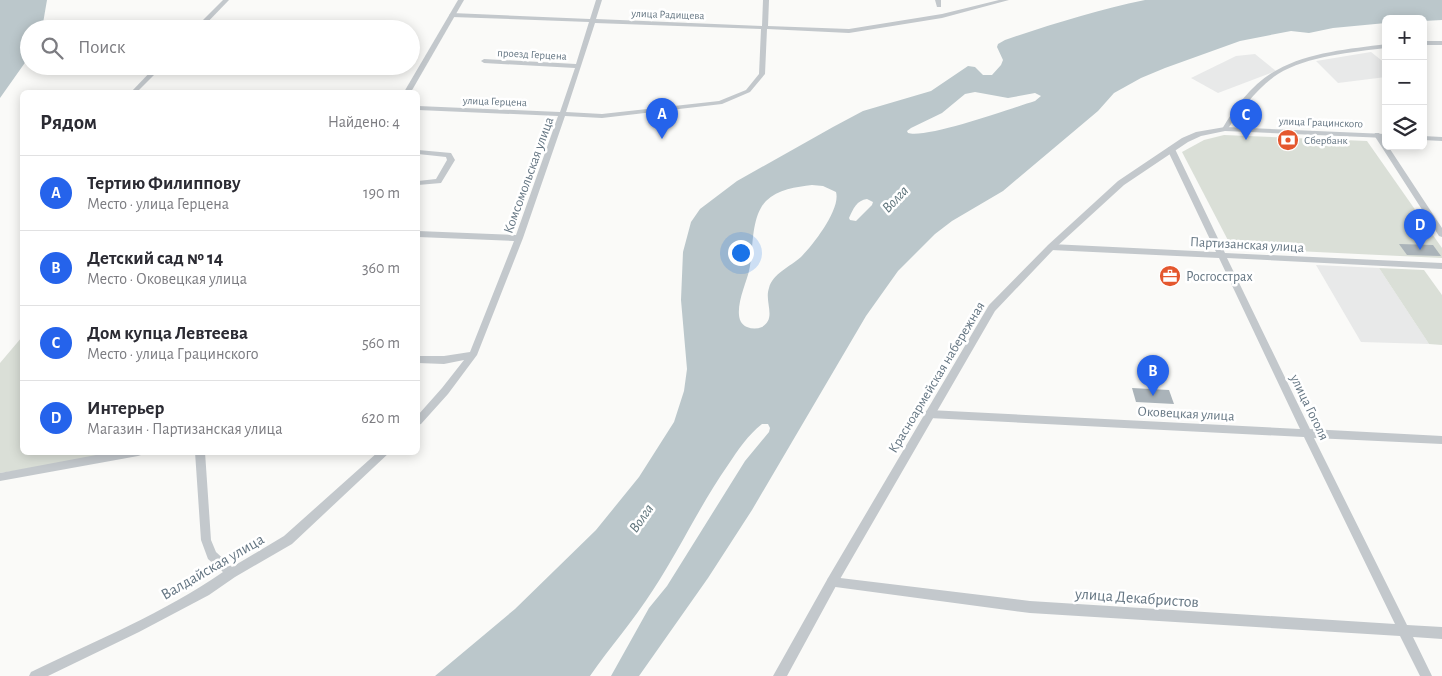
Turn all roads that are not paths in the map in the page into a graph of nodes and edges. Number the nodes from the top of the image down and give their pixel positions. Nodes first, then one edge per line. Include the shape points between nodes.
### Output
1 (226, 0) edge
2 (461, 0) edge
3 (599, 0) edge
4 (766, 0) edge
5 (1006, 0) edge
6 (452, 15) junction
7 (206, 20) edge
8 (593, 21) junction
9 (883, 25) joint
10 (764, 27) junction
11 (1427, 43) edge
12 (1442, 43) edge
13 (1382, 47) edge
14 (484, 61) dead end
15 (579, 66) junction
16 (420, 70) edge
17 (151, 75) edge
18 (417, 75) edge
19 (136, 90) edge
20 (408, 90) edge
21 (420, 108) edge
22 (563, 114) junction
23 (1225, 129) junction
24 (1381, 136) edge
25 (1427, 138) edge
26 (1442, 139) edge
27 (1171, 149) junction
28 (420, 152) edge
29 (420, 182) edge
30 (420, 234) edge
31 (1442, 234) edge
32 (519, 238) junction
33 (1051, 247) junction
34 (1223, 255) junction
35 (1442, 266) edge
36 (473, 355) junction
37 (420, 359) edge
38 (929, 414) junction
39 (420, 419) edge
40 (1307, 433) junction
41 (1442, 440) edge
42 (121, 455) edge
43 (200, 455) edge
44 (382, 455) edge
45 (0, 477) edge
46 (230, 573) junction
47 (832, 582) junction
48 (1405, 631) junction
49 (1442, 633) edge
50 (35, 676) edge
51 (780, 676) edge
52 (1426, 676) edge

1 - 7 street
2 - 6 street
3 - 8 street, Комсомольская улица
4 - 10 street
5 - 9 street via 942,16
6 - 8 street, улица Радищева
6 - 16 street
8 - 10 street, улица Радищева
8 - 15 street, Комсомольская улица
9 - 10 street, улица Радищева via 849,31
10 - 22 street, улица Герцена via 762,74 748,91 720,103 602,116
11 - 12 street
13 - 23 street via 1287,67 1258,88
14 - 15 street, проезд Герцена
15 - 22 street, Комсомольская улица
17 - 19 street
18 - 20 street
21 - 22 street, улица Герцена
22 - 32 street, Комсомольская улица
23 - 24 street, улица Грацинского
23 - 27 street, Красноармейская набережная via 1199,134
24 - 31 street
25 - 26 street
27 - 33 street, Красноармейская набережная via 1122,184
27 - 34 street, улица Гоголя
28 - 29 street via 448,155 451,160 438,181
30 - 32 street
32 - 36 street, Комсомольская улица
33 - 34 street, Партизанская улица
33 - 38 street, Красноармейская набережная via 992,308
34 - 35 street, Партизанская улица
34 - 40 street, улица Гоголя
36 - 37 street via 444,360
36 - 39 street
38 - 40 street, Оковецкая улица
38 - 47 street, Красноармейская набережная
40 - 41 street, Оковецкая улица
40 - 48 street, улица Гоголя
42 - 45 street
43 - 46 street via 206,540 212,554
44 - 46 street, Валдайская улица via 288,540
46 - 50 street, Валдайская улица via 205,591 135,628
47 - 48 street, улица Декабристов via 1030,606
47 - 51 street, Красноармейская набережная
48 - 49 street, улица Декабристов
48 - 52 street, улица Гоголя

